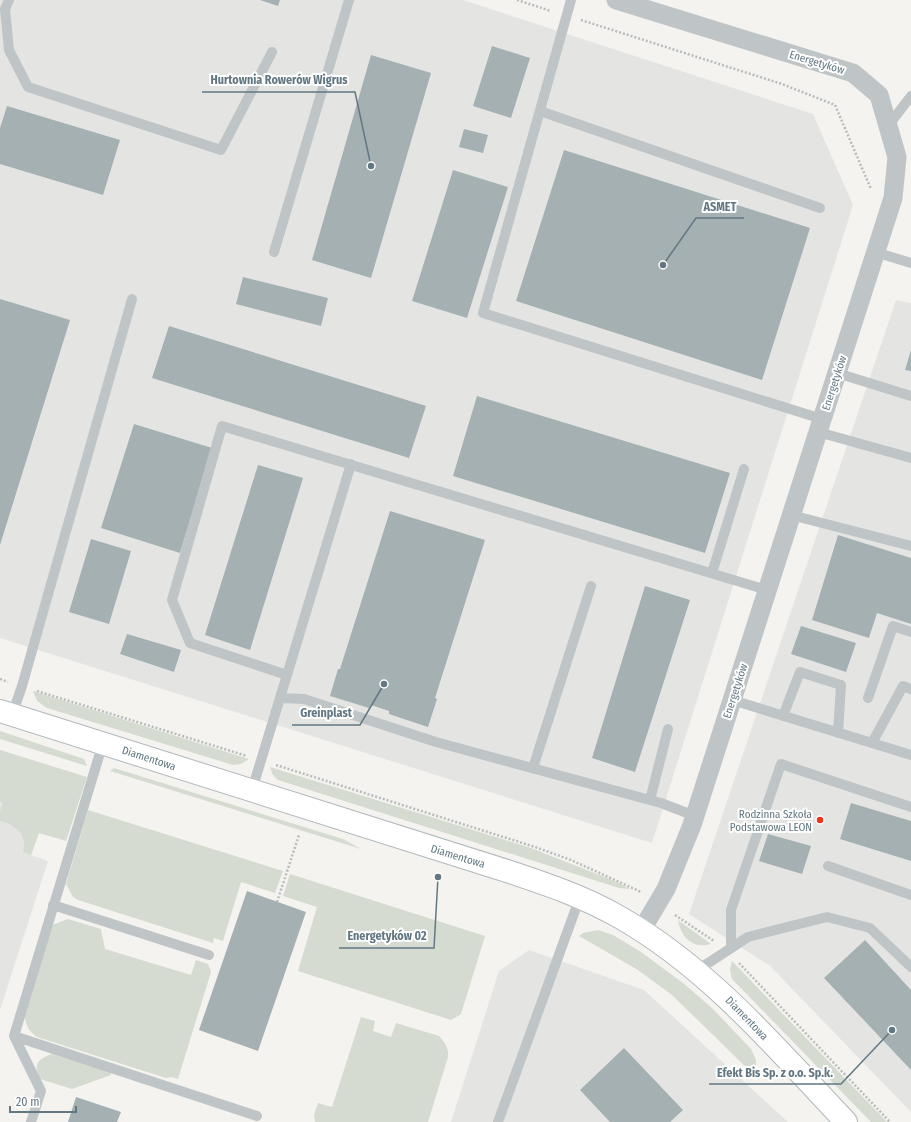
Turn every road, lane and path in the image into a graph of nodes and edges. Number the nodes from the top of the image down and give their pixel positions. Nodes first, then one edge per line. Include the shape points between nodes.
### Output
1 (9, 0) edge
2 (349, 0) edge
3 (517, 0) edge
4 (571, 0) edge
5 (616, 0) edge
6 (566, 16) junction
7 (272, 52) dead end
8 (911, 96) edge
9 (540, 111) junction
10 (888, 126) junction
11 (871, 188) dead end
12 (820, 208) dead end
13 (274, 252) dead end
14 (875, 252) junction
15 (911, 263) edge
16 (132, 298) dead end
17 (837, 373) junction
18 (911, 396) edge
19 (820, 425) junction
20 (911, 458) edge
21 (351, 464) junction
22 (744, 469) dead end
23 (791, 515) junction
24 (911, 546) edge
25 (712, 573) junction
26 (591, 586) dead end
27 (767, 590) junction
28 (911, 632) edge
29 (287, 675) junction
30 (911, 689) edge
31 (280, 698) junction
32 (868, 698) dead end
33 (732, 700) junction
34 (6, 713) edge
35 (783, 716) junction
36 (668, 729) dead end
37 (838, 733) junction
38 (103, 743) junction
39 (872, 743) junction
40 (911, 755) edge
41 (533, 768) junction
42 (252, 790) junction
43 (650, 800) junction
44 (911, 807) edge
45 (694, 816) junction
46 (299, 835) dead end
47 (828, 866) dead end
48 (911, 895) edge
49 (580, 897) junction
50 (277, 902) dead end
51 (53, 905) junction
52 (641, 931) junction
53 (731, 948) junction
54 (209, 955) dead end
55 (911, 967) edge
56 (696, 970) junction
57 (14, 1036) junction
58 (257, 1116) dead end
59 (31, 1122) edge
60 (498, 1122) edge
61 (846, 1122) edge

1 - 7 lane via 6,9 9,50 28,87 221,150
2 - 13 lane
3 - 6 path
4 - 6 lane
5 - 10 street, Energetyków via 854,73 879,95
6 - 9 lane
6 - 11 path via 782,84 836,105
8 - 10 lane
9 - 12 lane
9 - 19 lane via 483,313
10 - 14 street, Energetyków via 897,157 893,198
14 - 15 lane
14 - 17 street, Energetyków
16 - 34 lane via 24,678
17 - 18 lane
17 - 19 street, Energetyków
19 - 20 lane
19 - 23 street, Energetyków
21 - 25 lane
21 - 29 lane
21 - 29 lane via 222,426 172,600 190,643
22 - 25 lane
23 - 24 lane
23 - 27 street, Energetyków
25 - 27 lane
26 - 41 lane
27 - 33 street, Energetyków
28 - 32 lane via 893,626
29 - 31 lane
30 - 39 lane via 903,686
31 - 41 lane via 304,699 436,742
31 - 42 lane
33 - 35 lane
33 - 45 street, Energetyków
34 - 38 street, Diamentowa
35 - 37 lane
35 - 37 lane via 800,672 807,674 841,685
36 - 43 lane
37 - 39 lane
38 - 42 street, Diamentowa
38 - 51 lane
39 - 40 lane
41 - 43 lane
42 - 49 street, Diamentowa via 514,873
43 - 45 lane
44 - 53 lane via 781,764 731,910
45 - 52 street, Energetyków via 666,889
46 - 50 path
47 - 48 lane
49 - 52 street, Diamentowa via 622,918
49 - 60 lane
51 - 54 lane
51 - 57 lane
52 - 56 street, Diamentowa
53 - 55 lane via 748,937 827,917 870,928
53 - 56 lane
56 - 61 street, Diamentowa via 740,1010
57 - 58 lane
57 - 59 lane via 41,1092

